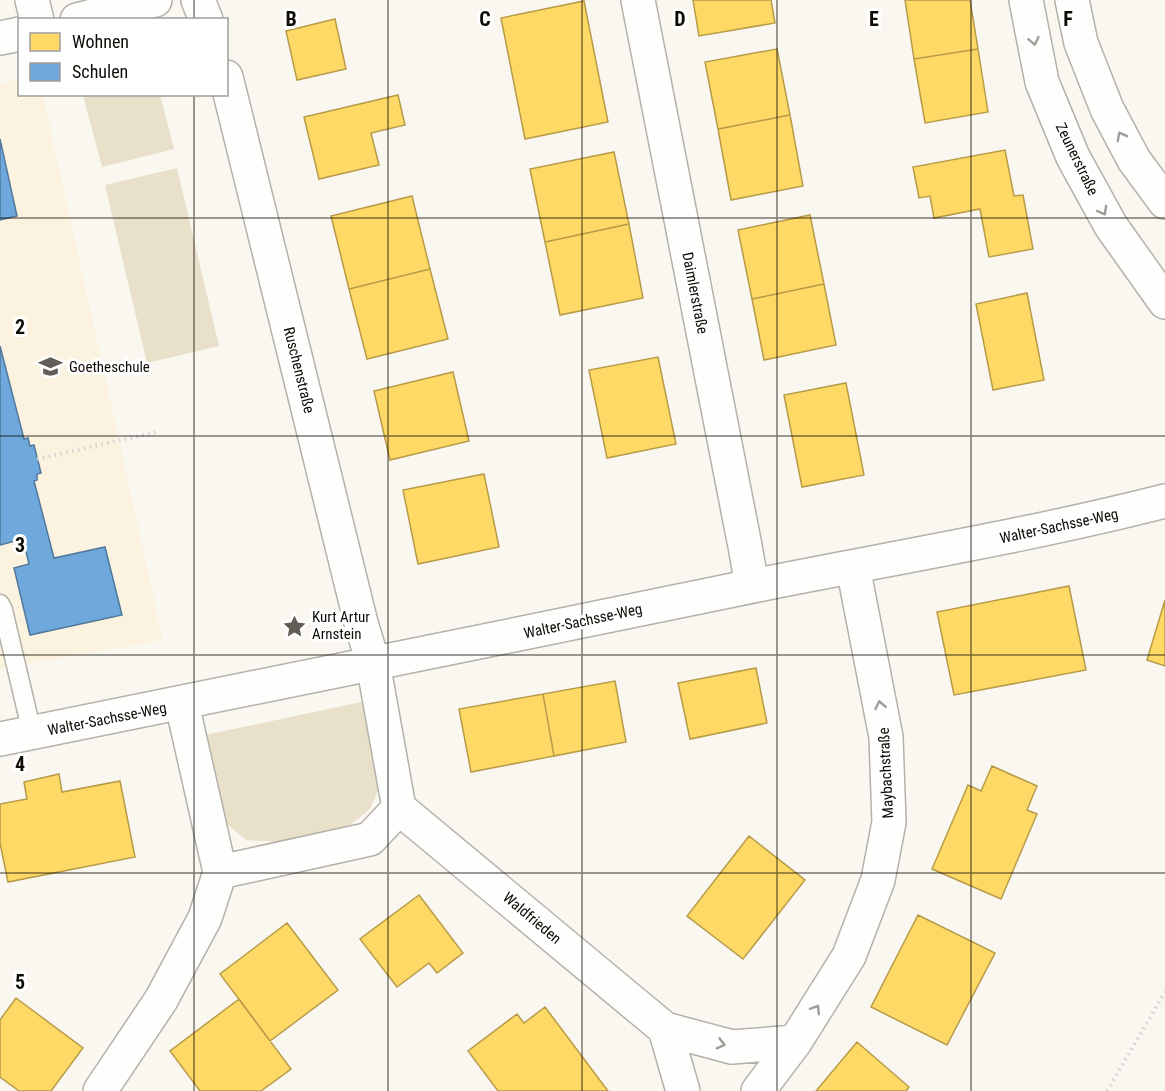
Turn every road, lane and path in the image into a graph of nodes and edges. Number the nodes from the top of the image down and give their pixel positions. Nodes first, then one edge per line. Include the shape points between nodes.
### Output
1 (32, 0) edge
2 (155, 0) edge
3 (198, 0) edge
4 (638, 0) edge
5 (1026, 0) edge
6 (1072, 0) edge
7 (36, 18) edge
8 (85, 18) edge
9 (205, 18) edge
10 (18, 34) edge
11 (0, 38) edge
12 (228, 85) edge
13 (1165, 202) edge
14 (1165, 302) edge
15 (157, 432) dead end
16 (38, 459) dead end
17 (1165, 501) edge
18 (853, 567) junction
19 (752, 586) junction
20 (0, 604) edge
21 (373, 663) junction
22 (182, 704) junction
23 (32, 733) junction
24 (0, 740) edge
25 (399, 808) junction
26 (220, 872) junction
27 (1165, 992) edge
28 (665, 1029) junction
29 (795, 1042) junction
30 (100, 1091) edge
31 (683, 1091) edge
32 (758, 1091) edge
33 (1107, 1091) edge

1 - 7 street
2 - 8 street
3 - 9 street
4 - 19 street, Daimlerstraße
5 -> 14 street, Zeunerstraße via 1042,82 1073,157 1112,226
13 -> 6 street via 1134,160 1107,109 1082,43
10 - 11 street
12 - 21 street, Ruschenstraße
15 - 16 path
17 - 18 street, Walter-Sachsse-Weg via 1100,518
18 - 19 street, Walter-Sachsse-Weg
29 -> 18 street, Maybachstraße via 849,956 878,880 889,822 886,737
19 - 21 street, Walter-Sachsse-Weg
20 - 23 lane
21 - 22 street, Walter-Sachsse-Weg
21 - 25 street
22 - 23 street, Walter-Sachsse-Weg
22 - 26 street
23 - 24 street, Walter-Sachsse-Weg
25 - 26 street via 370,838
25 - 28 street, Waldfrieden
26 - 30 street via 205,918 161,1000
27 - 33 path
28 -> 29 street, Waldfrieden via 732,1047
28 - 31 street
29 - 32 street, Maybachstraße

